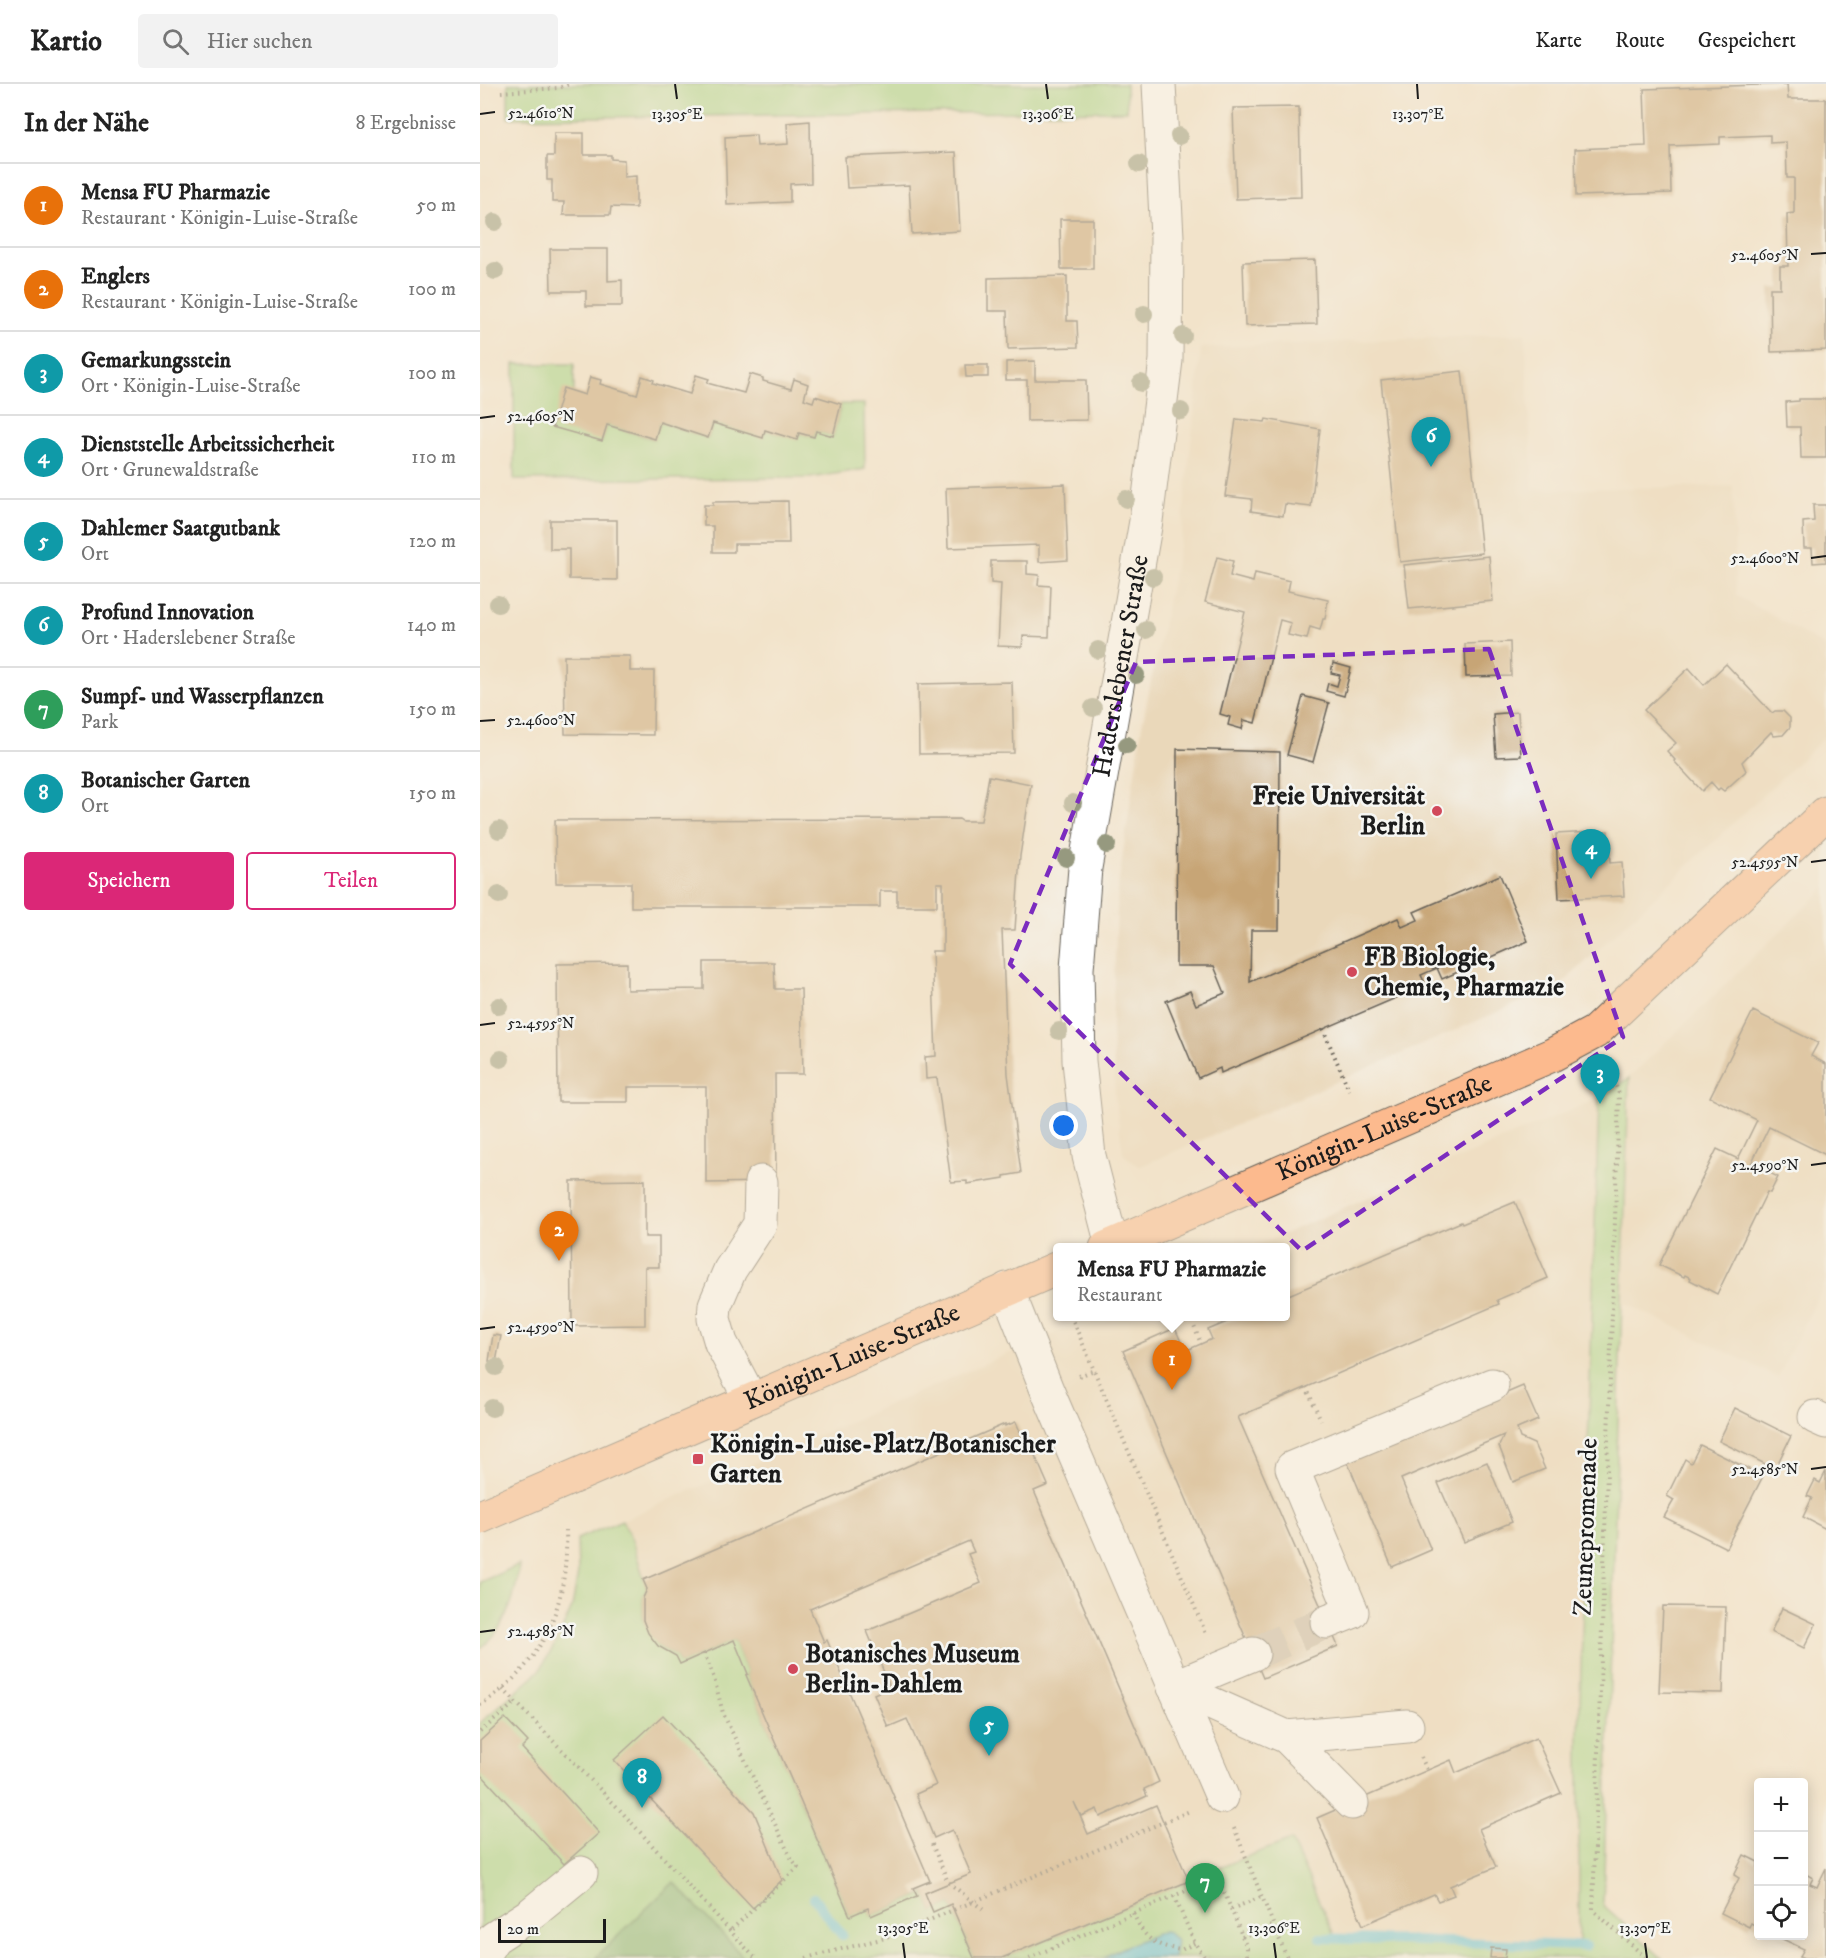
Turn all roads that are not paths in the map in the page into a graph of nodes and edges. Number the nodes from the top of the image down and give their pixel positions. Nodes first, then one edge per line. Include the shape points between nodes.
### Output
1 (1159, 84) edge
2 (1826, 813) edge
3 (761, 1182) dead end
4 (1108, 1243) edge
5 (1116, 1243) edge
6 (1053, 1270) edge
7 (1007, 1289) junction
8 (1492, 1385) dead end
9 (751, 1400) junction
10 (480, 1516) edge
11 (1327, 1622) tunnel mouth
12 (1253, 1654) tunnel mouth
13 (1174, 1687) junction
14 (1407, 1726) dead end
15 (1287, 1737) junction
16 (1222, 1797) road end
17 (1352, 1803) dead end
18 (581, 1873) dead end
19 (481, 1957) edge

1 - 4 street, Haderslebener Straße via 1167,237 1166,360 1146,521 1085,868 1077,969 1079,1061 1089,1156
2 - 5 main road, Königin-Luise-Straße via 1595,1032 1552,1056
3 - 9 street via 760,1224 730,1270 715,1305 714,1319 721,1343
6 - 7 main road, Königin-Luise-Straße
7 - 9 main road, Königin-Luise-Straße
7 - 13 street
8 - 11 street via 1292,1468 1352,1612
9 - 10 main road, Königin-Luise-Straße
12 - 13 street
13 - 15 street
13 - 16 street
14 - 15 street
15 - 17 street
18 - 19 street via 494,1938

